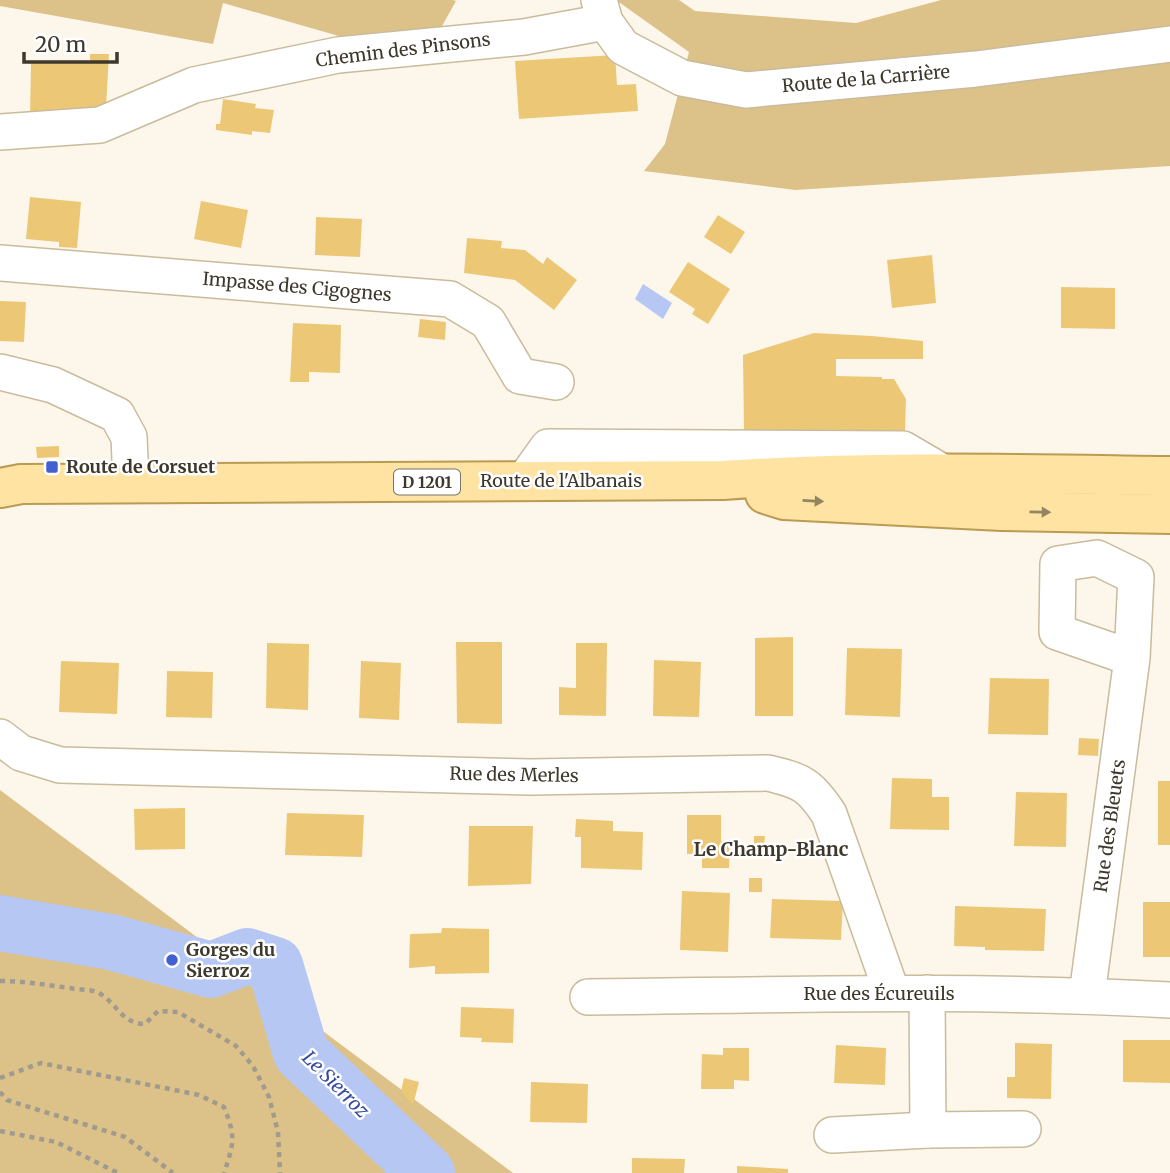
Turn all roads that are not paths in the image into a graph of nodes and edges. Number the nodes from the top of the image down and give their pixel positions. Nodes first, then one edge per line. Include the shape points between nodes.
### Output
1 (602, 11) edge
2 (1170, 44) edge
3 (0, 132) edge
4 (0, 263) edge
5 (0, 372) edge
6 (556, 382) dead end
7 (944, 473) junction
8 (1170, 476) edge
9 (723, 481) junction
10 (7, 482) edge
11 (523, 482) junction
12 (131, 483) junction
13 (1170, 499) edge
14 (1116, 513) junction
15 (1170, 514) edge
16 (1132, 658) dead end
17 (0, 737) edge
18 (892, 993) junction
19 (927, 993) junction
20 (1087, 995) junction
21 (587, 997) dead end
22 (1170, 1000) edge
23 (1023, 1129) dead end
24 (929, 1130) junction
25 (832, 1135) dead end

1 - 2 street, Route de la Carrière via 623,47 682,78 746,90 976,69
1 - 3 street, Chemin des Pinsons via 524,37 338,55 194,85 100,125
4 - 6 street, Impasse des Cigognes via 450,299 488,322 520,376
5 - 12 street via 53,385 117,415 129,437
7 - 8 main road, Route de l'Albanais / D 1201
7 - 9 main road, Route de l'Albanais / D 1201
7 - 11 street via 903,449 548,447
9 - 11 main road, Route de l'Albanais / D 1201
9 -> 14 main road, Route de l'Albanais / D 1201 via 784,500
10 - 12 main road, Route de l'Albanais / D 1201
11 - 12 main road, Route de l'Albanais / D 1201
13 - 14 street
14 - 15 main road, Route de l'Albanais / D 1201
16 - 20 street, Rue des Bleuets
17 - 18 street, Rue des Merles via 21,753 60,765 531,777 768,773 792,778 813,791 829,814
18 - 19 street, Rue des Écureuils
18 - 21 street, Rue des Écureuils
19 - 20 street, Rue des Écureuils
19 - 24 street
20 - 22 street, Rue des Écureuils
23 - 24 street
24 - 25 street

